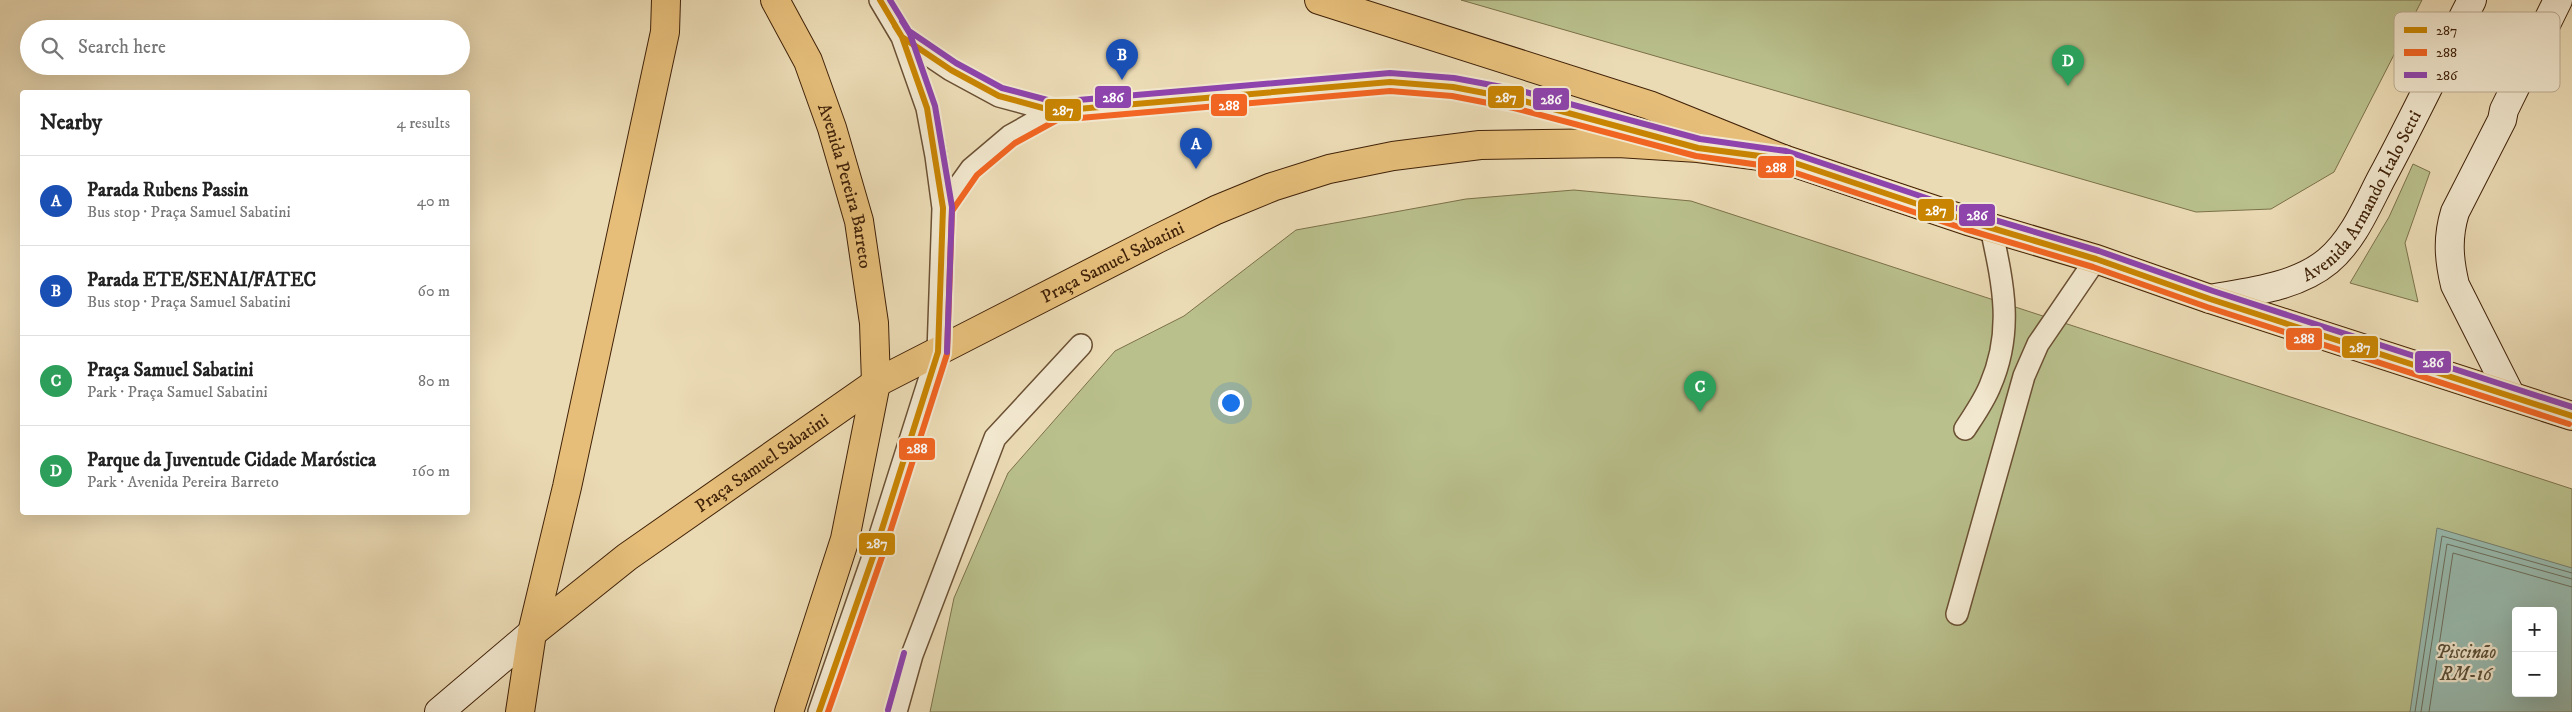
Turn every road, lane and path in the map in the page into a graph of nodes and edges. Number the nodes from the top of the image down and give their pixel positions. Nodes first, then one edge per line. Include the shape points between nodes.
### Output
1 (666, 0) edge
2 (775, 0) edge
3 (880, 0) edge
4 (1319, 0) edge
5 (2472, 0) edge
6 (2558, 0) edge
7 (2466, 12) edge
8 (2552, 12) edge
9 (902, 37) junction
10 (2426, 92) edge
11 (2513, 92) edge
12 (1054, 111) junction
13 (1698, 148) junction
14 (1783, 159) junction
15 (943, 208) junction
16 (1991, 228) junction
17 (2096, 258) junction
18 (2210, 299) junction
19 (1080, 345) dead end
20 (938, 352) junction
21 (876, 383) junction
22 (2511, 396) junction
23 (2572, 416) edge
24 (1965, 429) dead end
25 (1956, 614) dead end
26 (532, 633) junction
27 (439, 712) edge
28 (508, 712) edge
29 (520, 712) edge
30 (789, 712) edge
31 (819, 712) edge
32 (896, 712) edge

1 - 26 main road via 663,42 567,487
2 - 21 main road, Avenida Pereira Barreto via 808,61 832,128 859,221 874,323
3 - 9 lane
4 - 14 main road via 1649,105
5 - 7 main road, Avenida Armando Italo Setti
6 - 8 main road
9 - 12 lane via 951,70 999,96
9 - 15 lane via 926,108
10 - 18 main road, Avenida Armando Italo Setti via 2353,233 2328,261 2301,277 2267,288
11 - 22 main road via 2455,212 2449,244 2455,285
12 - 13 lane via 1390,82 1453,87 1516,99
12 - 15 lane via 1010,136 971,169
13 - 14 main road, Praça Samuel Sabatini
13 - 20 main road, Praça Samuel Sabatini via 1618,143 1480,145 1393,156 1330,169 1272,186 1216,210
14 - 16 main road
15 - 20 lane
16 - 17 main road
16 - 24 lane via 2006,313 2002,350 1989,388
17 - 18 main road
17 - 25 lane via 2043,337 2024,376
18 - 22 main road
19 - 32 lane via 995,438 912,655
20 - 21 main road, Praça Samuel Sabatini
20 - 31 lane via 875,551
21 - 26 main road, Praça Samuel Sabatini via 627,557
21 - 30 main road, Avenida Pereira Barreto via 845,539
22 - 23 main road
26 - 27 main road
26 - 28 main road
26 - 29 main road

